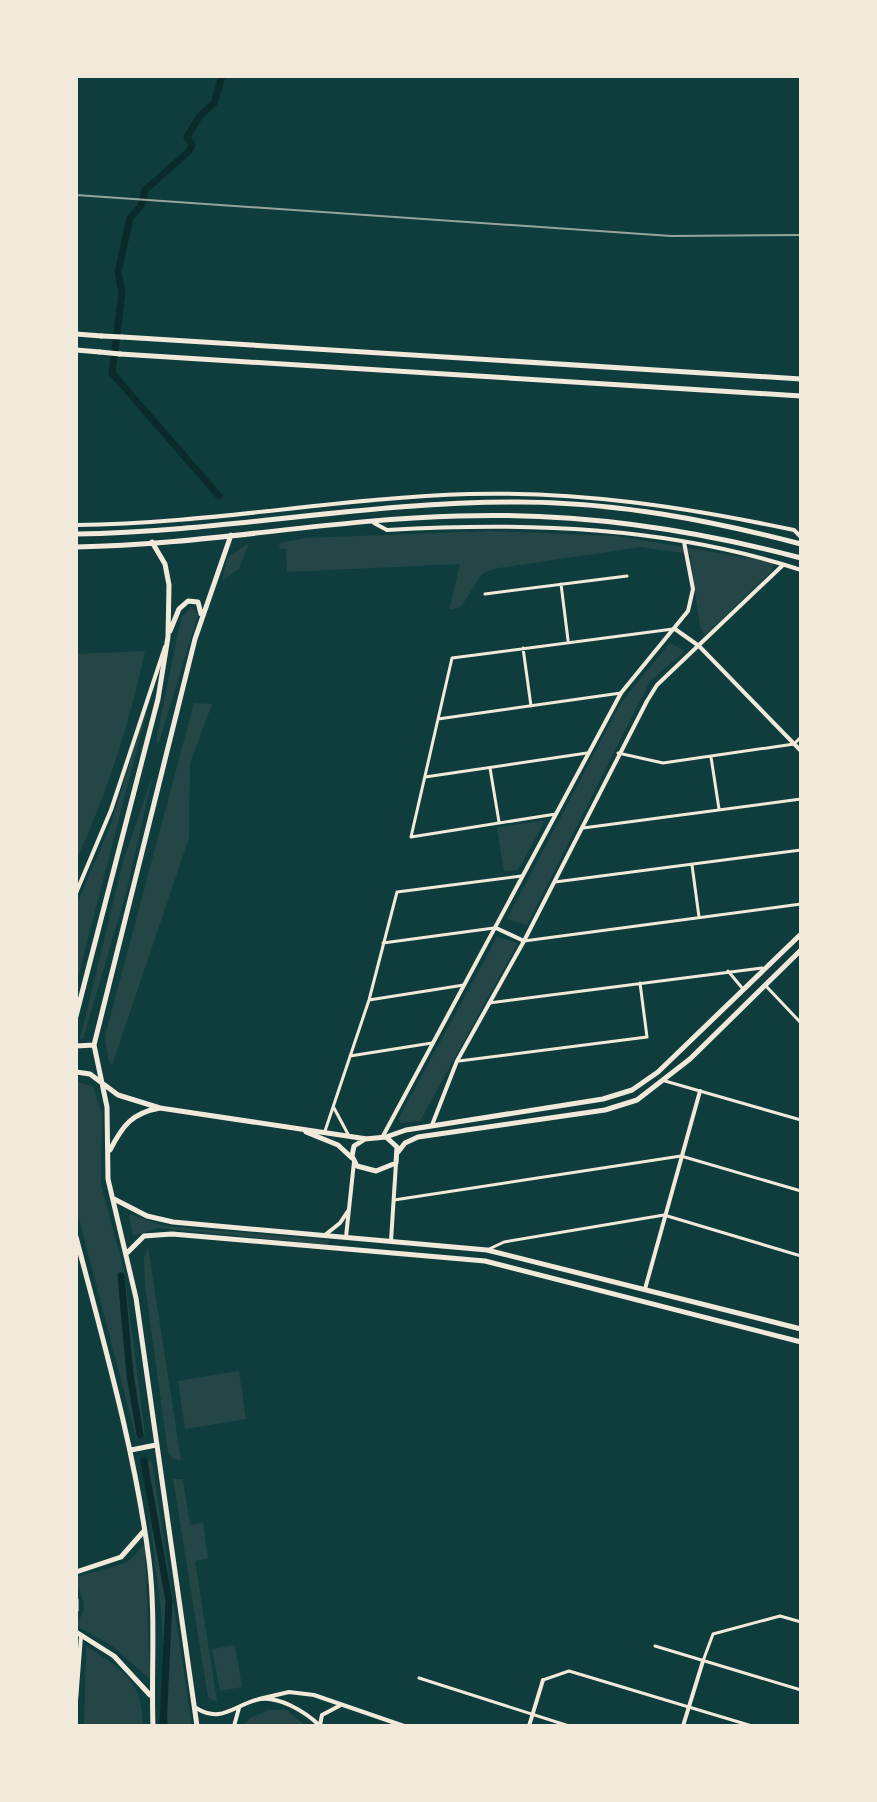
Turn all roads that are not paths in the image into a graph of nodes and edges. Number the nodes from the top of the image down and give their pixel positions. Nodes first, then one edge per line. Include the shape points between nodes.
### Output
1 (76, 334) edge
2 (76, 350) edge
3 (801, 379) edge
4 (801, 396) edge
5 (389, 499) junction
6 (389, 507) junction
7 (374, 523) junction
8 (76, 525) edge
9 (76, 534) edge
10 (231, 535) junction
11 (801, 537) edge
12 (152, 542) junction
13 (684, 542) junction
14 (801, 544) edge
15 (76, 548) edge
16 (801, 558) edge
17 (783, 565) junction
18 (801, 570) edge
19 (627, 576) dead end
20 (561, 584) junction
21 (485, 594) dead end
22 (202, 619) junction
23 (675, 629) junction
24 (168, 637) junction
25 (568, 641) junction
26 (699, 646) junction
27 (523, 648) junction
28 (621, 693) junction
29 (531, 706) junction
30 (438, 719) junction
31 (801, 737) edge
32 (794, 744) junction
33 (801, 751) edge
34 (588, 753) junction
35 (618, 753) junction
36 (711, 757) junction
37 (490, 768) junction
38 (425, 777) junction
39 (801, 800) edge
40 (719, 810) junction
41 (556, 814) junction
42 (499, 822) junction
43 (581, 828) junction
44 (801, 850) edge
45 (692, 865) junction
46 (521, 876) junction
47 (554, 882) junction
48 (76, 893) edge
49 (801, 904) edge
50 (699, 918) junction
51 (496, 928) junction
52 (801, 934) edge
53 (524, 941) junction
54 (383, 943) junction
55 (801, 950) edge
56 (766, 968) junction
57 (728, 971) junction
58 (640, 983) junction
59 (464, 985) junction
60 (765, 985) junction
61 (744, 990) junction
62 (369, 1000) junction
63 (489, 1003) junction
64 (76, 1016) edge
65 (801, 1023) edge
66 (432, 1043) junction
67 (94, 1045) junction
68 (76, 1046) edge
69 (350, 1056) junction
70 (457, 1061) junction
71 (76, 1072) edge
72 (99, 1081) junction
73 (665, 1081) junction
74 (632, 1090) junction
75 (700, 1091) junction
76 (637, 1100) junction
77 (160, 1108) junction
78 (334, 1108) junction
79 (801, 1120) edge
80 (432, 1126) junction
81 (298, 1129) junction
82 (324, 1133) junction
83 (433, 1135) junction
84 (349, 1136) junction
85 (384, 1136) junction
86 (367, 1139) junction
87 (109, 1151) junction
88 (398, 1152) junction
89 (681, 1156) junction
90 (353, 1161) junction
91 (396, 1163) junction
92 (801, 1191) edge
93 (113, 1198) junction
94 (394, 1200) junction
95 (349, 1209) junction
96 (664, 1215) junction
97 (325, 1235) junction
98 (76, 1237) edge
99 (346, 1237) junction
100 (391, 1241) junction
101 (345, 1248) junction
102 (487, 1250) junction
103 (390, 1252) junction
104 (127, 1253) junction
105 (801, 1256) edge
106 (644, 1290) junction
107 (801, 1329) edge
108 (801, 1342) edge
109 (156, 1445) junction
110 (131, 1450) junction
111 (145, 1530) junction
112 (76, 1572) edge
113 (76, 1600) edge
114 (76, 1610) edge
115 (801, 1622) edge
116 (78, 1633) edge
117 (655, 1646) dead end
118 (703, 1661) junction
119 (419, 1678) dead end
120 (543, 1680) joint
121 (801, 1690) edge
122 (76, 1693) edge
123 (152, 1697) junction
124 (259, 1699) junction
125 (76, 1701) edge
126 (339, 1706) junction
127 (689, 1707) junction
128 (196, 1708) junction
129 (239, 1708) junction
130 (533, 1715) junction
131 (320, 1725) edge
132 (153, 1726) edge
133 (197, 1726) edge
134 (234, 1726) edge
135 (404, 1726) edge
136 (529, 1726) edge
137 (569, 1726) edge
138 (683, 1726) edge
139 (752, 1726) edge

1 - 3 main road
2 - 4 main road
5 - 6 main road
5 - 8 street
5 - 11 street via 520,493 630,500 794,530
6 - 9 main road
6 - 14 main road via 585,505 702,520
7 - 10 main road
7 - 13 street via 387,530 605,530
7 - 16 main road via 454,516 584,518 699,533
10 - 12 main road
10 - 22 main road
12 - 15 main road
12 - 24 main road via 165,564 169,585
13 - 17 street
13 - 23 street via 693,589 688,611
17 - 18 street
17 - 26 street
19 - 20 street
20 - 21 street
20 - 25 street
22 - 24 main road via 198,602 188,601
22 - 67 main road
23 - 25 street
23 - 26 street
23 - 28 street
24 - 48 street via 111,810
24 - 64 main road via 158,699
25 - 27 street
26 - 32 street
26 - 35 street via 657,685
27 - 29 street
27 - 30 street via 452,658
28 - 29 street
28 - 34 street
29 - 30 street
30 - 38 street
31 - 32 street
32 - 33 street
32 - 36 street
34 - 37 street
34 - 41 street
35 - 36 street via 663,763
35 - 43 street
36 - 40 street
37 - 38 street
37 - 42 street
38 - 42 street via 411,837
39 - 40 street
40 - 43 street
41 - 42 street
41 - 46 street
43 - 47 street
44 - 45 street
45 - 47 street
45 - 50 street
46 - 51 street
46 - 54 street via 397,892
47 - 53 street
49 - 50 street
50 - 53 street
51 - 53 street
51 - 54 street
51 - 59 street
52 - 56 main road
53 - 63 street
54 - 62 street
55 - 60 main road
56 - 57 street
56 - 61 main road
57 - 58 street
57 - 61 street
58 - 63 street
58 - 70 street via 647,1037
59 - 62 street
59 - 66 street
60 - 65 street
60 - 73 main road
61 - 74 main road
62 - 69 street
63 - 70 street
66 - 69 street
66 - 85 street
67 - 68 main road
67 - 72 main road
69 - 78 street
70 - 80 street
71 - 72 main road
72 - 77 main road via 118,1095
72 - 87 main road via 107,1107
73 - 75 street
73 - 76 main road
74 - 76 main road
74 - 80 main road
75 - 79 street
75 - 89 street
76 - 83 main road via 605,1110
77 - 81 main road
77 - 87 main road via 146,1110 123,1125
78 - 82 street
78 - 84 street
80 - 83 main road
80 - 85 main road
81 - 82 main road
81 - 90 main road via 338,1145
82 - 84 main road
83 - 88 main road via 410,1140
84 - 86 main road
85 - 86 main road
85 - 88 main road
86 - 90 main road via 354,1146
87 - 93 main road
88 - 91 main road
89 - 92 street
89 - 94 street
89 - 96 street
90 - 91 main road via 365,1171
90 - 95 street
91 - 94 street
93 - 97 main road via 147,1216 173,1222
93 - 104 main road
94 - 100 street
95 - 97 street
95 - 99 street
96 - 102 street via 504,1242
96 - 105 street
96 - 106 street
97 - 99 main road
98 - 110 main road
99 - 100 main road
99 - 101 main road
100 - 102 main road
100 - 103 main road
101 - 103 main road
101 - 104 main road via 156,1233 144,1236
102 - 106 main road
103 - 108 main road via 485,1261
104 - 109 main road
106 - 107 main road
109 - 110 main road
109 - 128 main road
110 - 111 main road
111 - 112 main road via 121,1557
111 - 123 main road via 152,1589
113 - 114 main road
115 - 118 street via 780,1616 713,1634
116 - 122 street
116 - 123 main road via 135,1675
117 - 118 street
118 - 121 street
118 - 127 street
119 - 130 street
120 - 127 street via 569,1671
120 - 130 street
122 - 125 street
123 - 132 main road
124 - 126 street via 289,1692
124 - 129 street
124 - 131 street via 301,1710
126 - 131 street via 322,1715
126 - 135 street
127 - 138 street
127 - 139 street
128 - 129 street via 209,1716
128 - 133 main road
129 - 134 street
130 - 136 street
130 - 137 street

